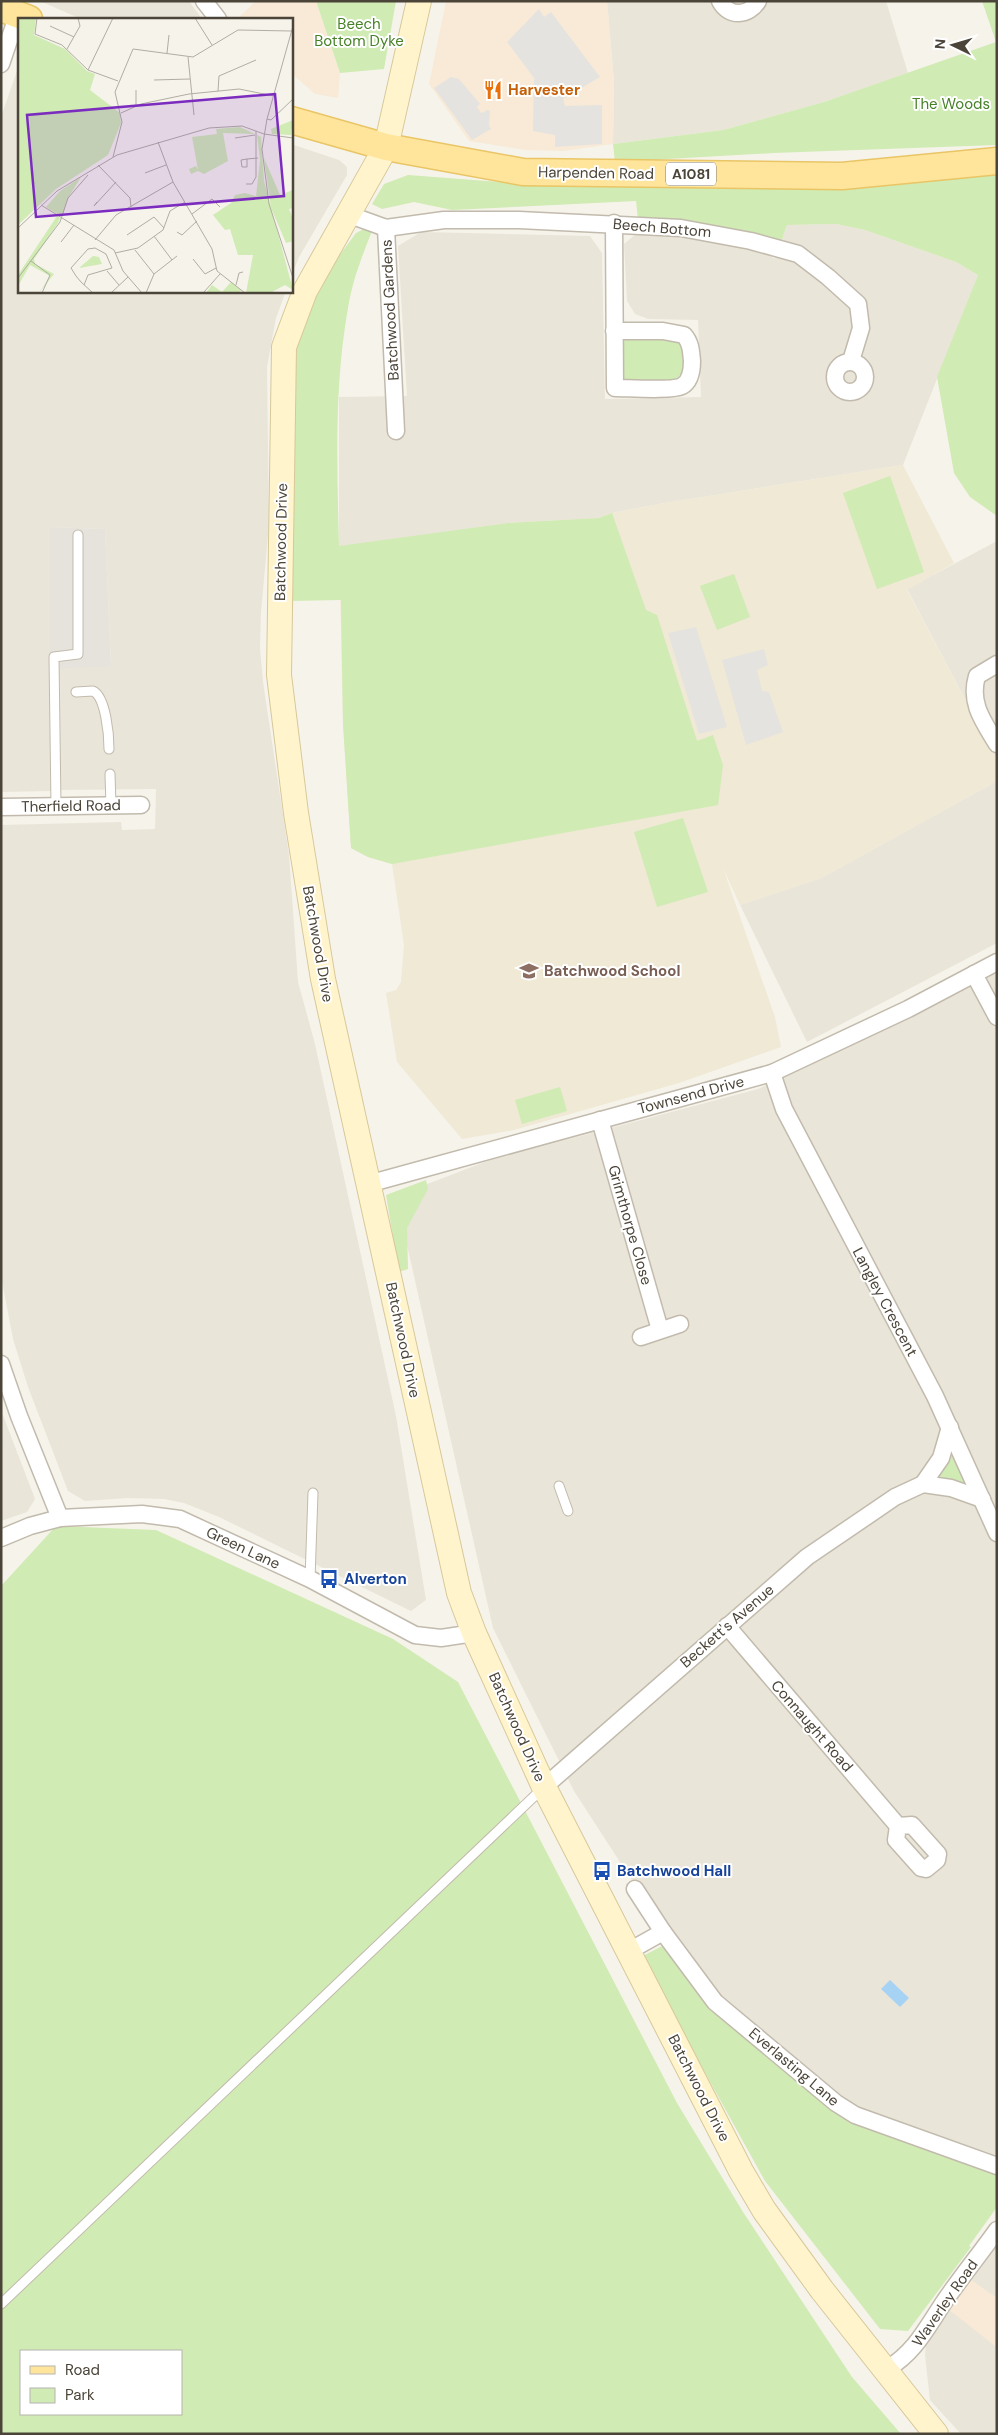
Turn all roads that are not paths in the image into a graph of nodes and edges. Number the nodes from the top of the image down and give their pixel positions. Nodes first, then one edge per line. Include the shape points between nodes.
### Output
1 (204, 1) edge
2 (419, 1) edge
3 (720, 1) edge
4 (758, 1) edge
5 (16, 14) edge
6 (217, 18) edge
7 (1, 64) edge
8 (292, 120) edge
9 (386, 147) junction
10 (997, 161) edge
11 (350, 215) junction
12 (614, 223) junction
13 (386, 228) junction
14 (614, 331) junction
15 (851, 361) dead end
16 (396, 431) dead end
17 (78, 535) dead end
18 (997, 664) edge
19 (76, 692) dead end
20 (997, 744) edge
21 (109, 749) dead end
22 (110, 774) dead end
23 (141, 805) dead end
24 (111, 806) junction
25 (1, 807) edge
26 (56, 807) junction
27 (997, 962) edge
28 (974, 974) junction
29 (997, 1017) edge
30 (772, 1073) junction
31 (600, 1120) junction
32 (368, 1184) junction
33 (680, 1324) dead end
34 (660, 1330) junction
35 (641, 1337) dead end
36 (1, 1364) edge
37 (950, 1427) junction
38 (923, 1484) junction
39 (559, 1486) dead end
40 (313, 1493) dead end
41 (982, 1499) junction
42 (568, 1511) dead end
43 (60, 1518) junction
44 (997, 1533) edge
45 (1, 1538) edge
46 (310, 1579) junction
47 (727, 1626) junction
48 (474, 1633) junction
49 (544, 1787) junction
50 (898, 1826) dead end
51 (635, 1889) dead end
52 (663, 1932) junction
53 (629, 1951) junction
54 (997, 2166) edge
55 (997, 2230) edge
56 (1, 2304) edge
57 (887, 2369) junction
58 (936, 2434) edge

1 - 6 street
2 - 9 street, Batchwood Drive
3 - 4 street via 726,9 738,14 752,9
5 - 7 street
8 - 9 main road, Harpenden Road / A1081
9 - 10 main road, Harpenden Road / A1081 via 532,172 842,176
9 - 11 street, Batchwood Drive
11 - 13 street, Batchwood Gardens
11 - 32 street, Batchwood Drive via 305,291 284,347 279,675 296,813 323,979
12 - 13 street, Beech Bottom via 444,220
12 - 14 street
12 - 15 street, Beech Bottom via 708,231 798,254 858,304 861,328
13 - 16 street, Batchwood Gardens
14 - 14 street via 615,388 672,388 682,387 687,382 692,368 691,348 684,336 663,331
17 - 26 lane via 78,654 54,657
18 - 20 street via 977,676 974,702
19 - 21 lane via 93,691 100,698
22 - 24 lane
23 - 24 street, Therfield Road
24 - 26 street, Therfield Road
25 - 26 street, Therfield Road
27 - 28 street, Townsend Drive
28 - 29 street
28 - 30 street, Townsend Drive
30 - 31 street, Townsend Drive
30 - 37 street, Langley Crescent via 784,1109
31 - 32 street, Townsend Drive
31 - 34 street, Grimthorpe Close
32 - 48 street, Batchwood Drive via 459,1593
33 - 34 street
34 - 35 street
36 - 43 street
37 - 38 street via 941,1458
37 - 41 street, Langley Crescent
38 - 41 street via 951,1488
38 - 47 street, Beckett's Avenue via 895,1497 807,1557
39 - 42 lane
40 - 46 lane
41 - 44 street, Langley Crescent
43 - 45 street, Green Lane
43 - 46 street, Green Lane via 142,1514 180,1519
46 - 48 street, Green Lane via 415,1635 441,1638
47 - 49 street, Beckett's Avenue
47 - 50 street, Connaught Road
48 - 49 street, Batchwood Drive
49 - 53 street, Batchwood Drive
49 - 56 lane
51 - 52 street, Everlasting Lane
52 - 53 street
52 - 54 street, Everlasting Lane via 715,2002 836,2103 855,2116
53 - 57 street, Batchwood Drive via 708,2108 764,2210 822,2290
55 - 57 street, Waverley Road via 905,2358
57 - 58 street, Batchwood Drive

